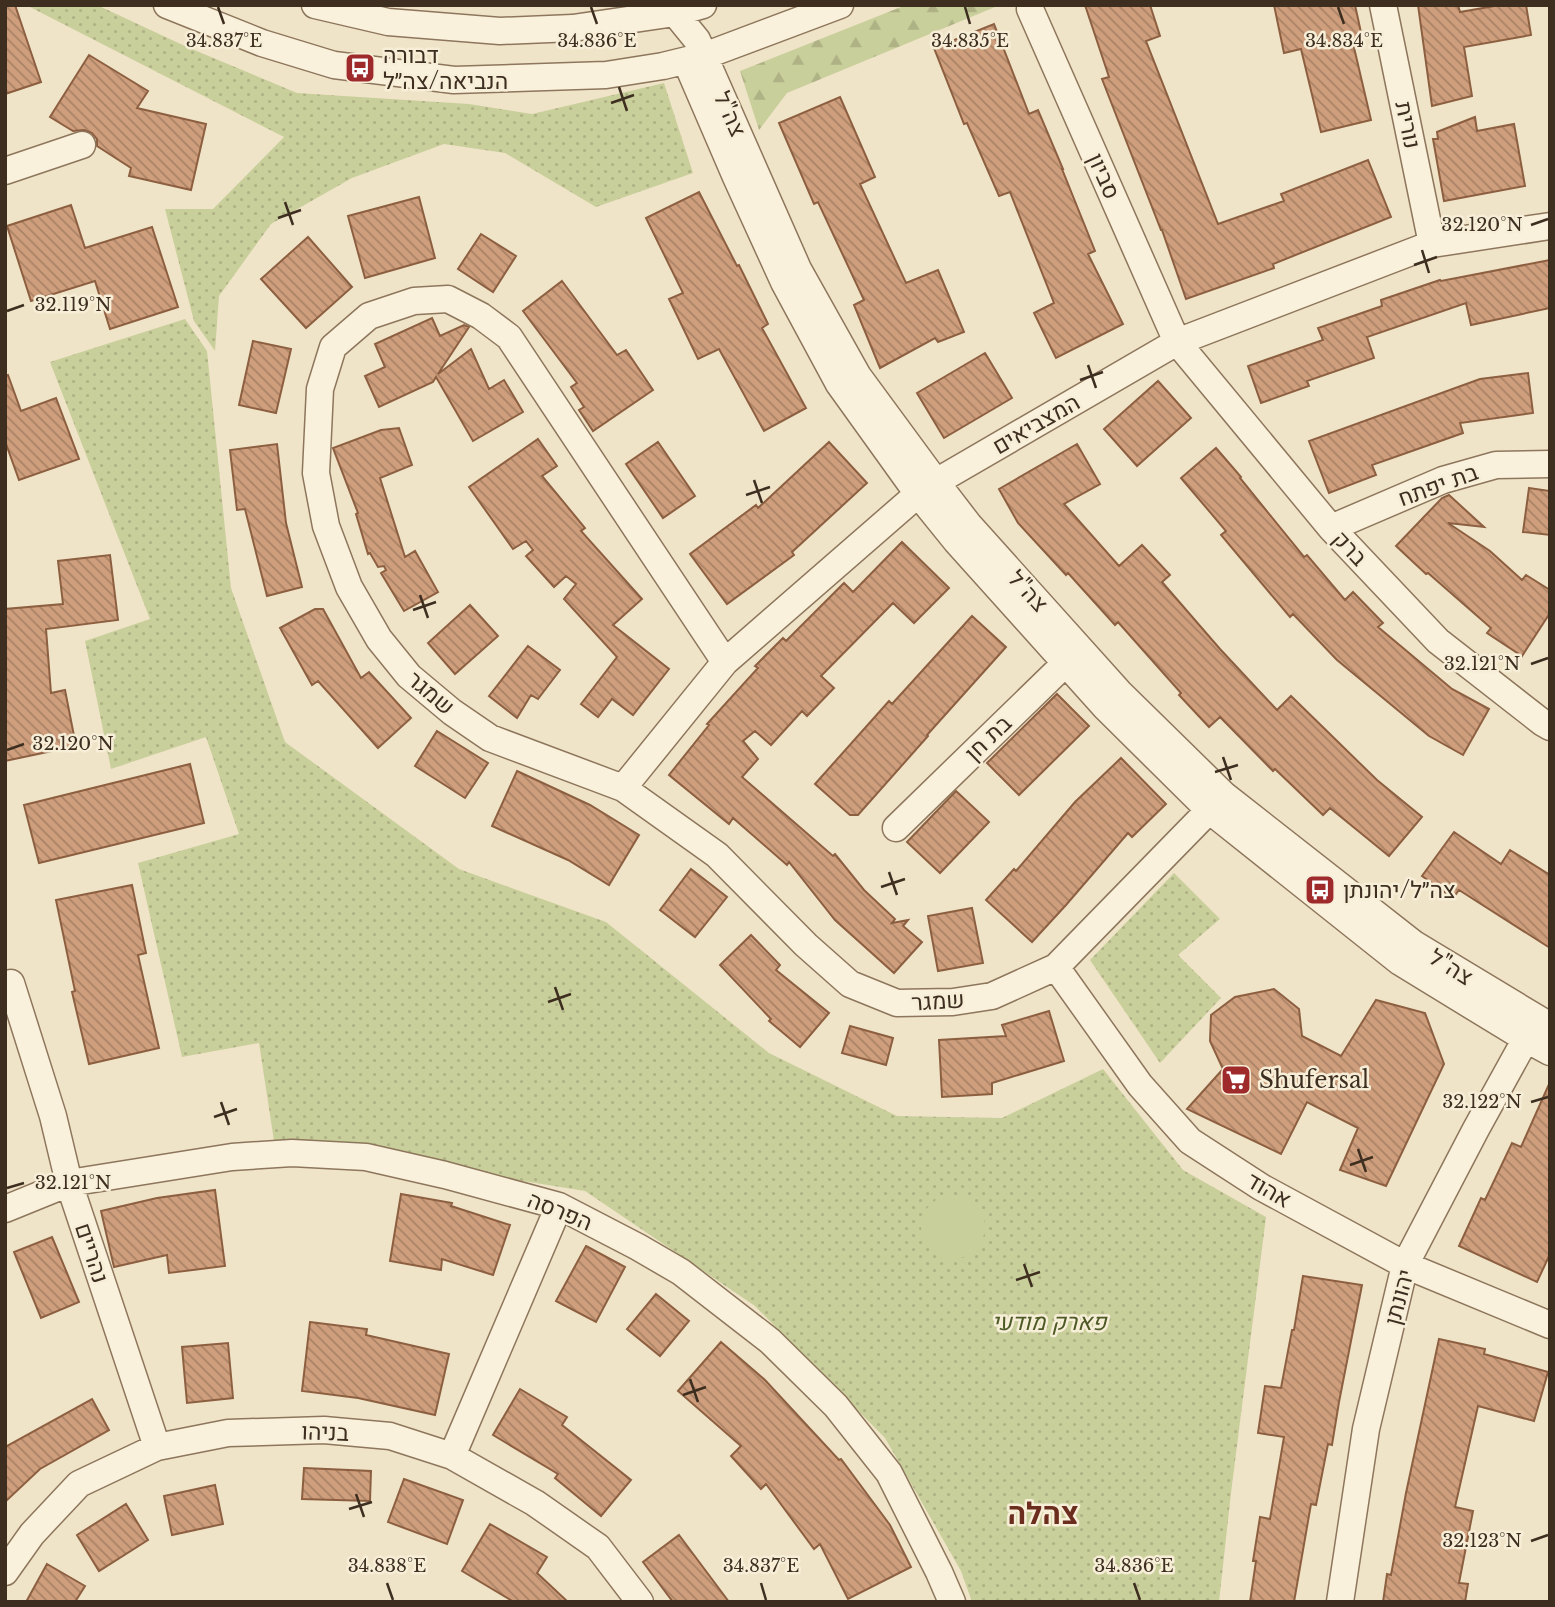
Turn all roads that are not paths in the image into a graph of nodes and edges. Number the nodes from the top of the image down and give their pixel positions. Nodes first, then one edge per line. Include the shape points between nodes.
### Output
1 (167, 5) edge
2 (314, 5) edge
3 (703, 5) edge
4 (840, 5) edge
5 (1383, 5) edge
6 (1030, 9) dead end
7 (675, 13) junction
8 (695, 58) junction
9 (82, 145) dead end
10 (5, 171) edge
11 (1550, 226) edge
12 (1432, 244) junction
13 (1177, 342) junction
14 (1550, 464) edge
15 (927, 488) junction
16 (1331, 528) junction
17 (1073, 656) junction
18 (725, 662) junction
19 (1550, 727) edge
20 (623, 788) junction
21 (1217, 802) junction
22 (896, 828) dead end
23 (1056, 967) junction
24 (5, 984) edge
25 (1537, 1028) edge
26 (1550, 1052) edge
27 (69, 1183) junction
28 (559, 1206) junction
29 (5, 1209) edge
30 (1405, 1265) junction
31 (1550, 1325) edge
32 (157, 1447) junction
33 (452, 1456) junction
34 (5, 1572) edge
35 (640, 1602) edge
36 (952, 1602) edge
37 (1340, 1602) edge

1 - 8 street via 262,43 334,65 454,80 606,75
2 - 7 street via 388,22 500,31 573,28
3 - 7 street
4 - 8 street
5 - 12 street, נורית
6 - 13 street, סביון
7 - 8 street, צה"ל via 691,32
8 - 15 street, צה"ל via 736,177 784,282 839,384
9 - 10 street
11 - 12 street, המצביאים
12 - 13 street, המצביאים
13 - 15 street, המצביאים
13 - 16 street, ברק
14 - 16 street, בת יפתח via 1496,465 1443,480
15 - 17 street, צה"ל via 956,541
15 - 18 street, המצביאים
16 - 19 street, ברק via 1438,642
17 - 21 street, צה"ל via 1106,708
17 - 22 street, בת חן
18 - 20 street, המצביאים
18 - 20 street, שמגר via 509,337 448,299 414,301 369,316 333,347 320,389 316,473 326,526 348,587 379,639 409,676 490,738
20 - 23 street, שמגר via 717,855 850,984 897,1003 953,1002 992,996
21 - 23 street, שמגר
21 - 25 street, צה"ל
23 - 30 street, אהוד via 1140,1085 1190,1141 1261,1187
24 - 27 street, נהריים via 11,983 54,1116
25 - 26 street, צה"ל
25 - 30 street, יהונתן via 1476,1129
27 - 28 street, הפרסה via 232,1157 292,1153 366,1157
27 - 29 street, הפרסה
27 - 32 street, נהריים
28 - 33 street
28 - 36 street, הפרסה via 681,1272 770,1341 836,1406 889,1474
30 - 31 street, אהוד
30 - 37 street, יהונתן via 1366,1429
32 - 33 street, בניהו via 228,1433 324,1430 390,1436
32 - 34 street, בניהו via 79,1484 32,1534
33 - 35 street, בניהו via 535,1503 598,1548

